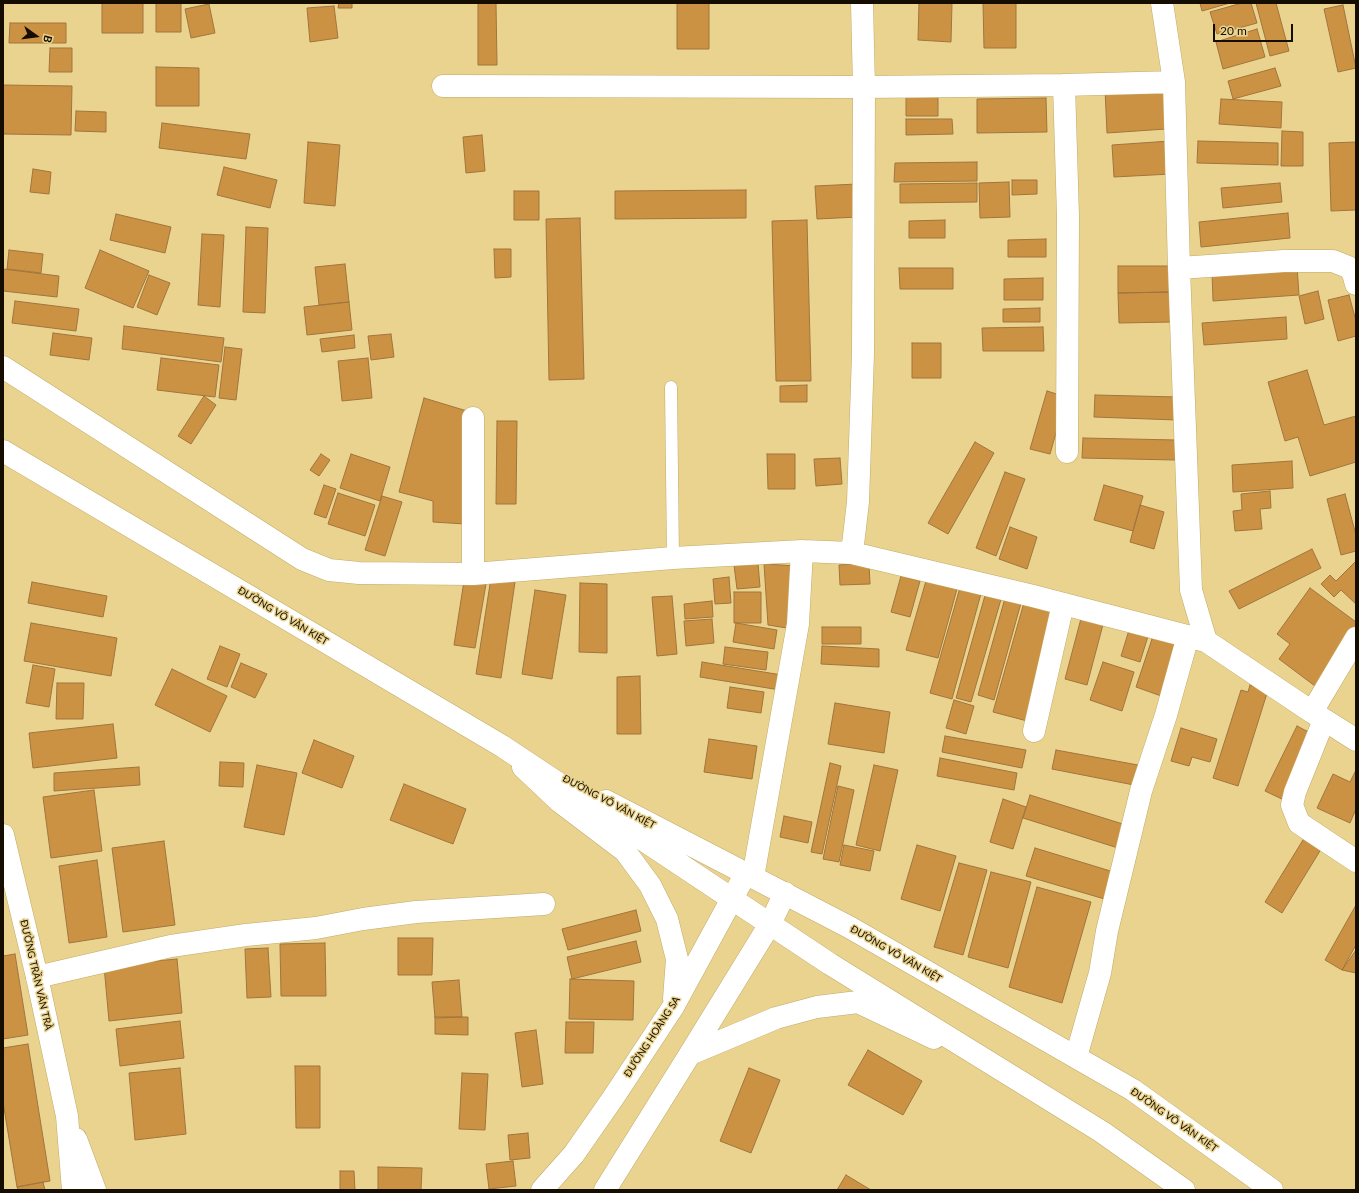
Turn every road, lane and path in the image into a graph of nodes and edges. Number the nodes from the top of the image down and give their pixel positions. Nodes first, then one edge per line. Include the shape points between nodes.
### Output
1 (862, 3) edge
2 (1162, 3) edge
3 (1174, 82) junction
4 (1064, 85) junction
5 (443, 86) dead end
6 (864, 87) junction
7 (1179, 268) junction
8 (1353, 270) edge
9 (3, 367) edge
10 (671, 387) dead end
11 (473, 418) dead end
12 (3, 451) edge
13 (1067, 452) dead end
14 (802, 551) junction
15 (852, 553) junction
16 (673, 558) junction
17 (473, 574) junction
18 (1064, 604) junction
19 (1356, 638) edge
20 (1197, 639) junction
21 (1318, 716) junction
22 (1034, 731) dead end
23 (1356, 740) edge
24 (502, 746) junction
25 (3, 835) edge
26 (1356, 861) edge
27 (750, 875) junction
28 (785, 893) junction
29 (732, 899) junction
30 (544, 904) dead end
31 (770, 924) junction
32 (37, 976) junction
33 (673, 1007) junction
34 (690, 1054) junction
35 (1076, 1057) junction
36 (1002, 1070) junction
37 (67, 1116) junction
38 (73, 1190) edge
39 (95, 1190) edge
40 (542, 1190) edge
41 (605, 1190) edge
42 (1184, 1190) edge
43 (1272, 1190) edge

1 - 6 main road
2 - 3 main road
3 - 4 main road
3 - 7 main road
4 - 6 main road
4 - 13 main road via 1068,216
5 - 6 main road
6 - 15 main road via 863,354 858,502
7 - 8 main road via 1284,261 1333,261
7 - 20 main road via 1191,590
9 - 17 main road via 302,559 329,570 359,573
10 - 16 lane
11 - 17 main road
12 - 24 main road, ĐƯỜNG VÕ VĂN KIỆT
14 - 15 main road
14 - 16 main road
14 - 27 main road, ĐƯỜNG HOÀNG SA via 798,624
15 - 18 main road
16 - 17 main road
18 - 20 main road
18 - 22 main road
19 - 21 main road
20 - 21 main road
20 - 35 main road via 1166,715 1141,791 1107,932 1100,973
21 - 23 main road
21 - 26 main road via 1292,805 1299,823
24 - 27 main road, ĐƯỜNG VÕ VĂN KIỆT
24 - 29 main road, ĐƯỜNG VÕ VĂN KIỆT
24 - 33 main road via 559,801 625,851 650,885 667,918 677,959
25 - 32 main road, ĐƯỜNG TRẦN VĂN TRÀ
27 - 28 main road, ĐƯỜNG VÕ VĂN KIỆT
27 - 29 main road, ĐƯỜNG HOÀNG SA
28 - 31 main road
28 - 35 main road, ĐƯỜNG VÕ VĂN KIỆT
29 - 31 main road, ĐƯỜNG VÕ VĂN KIỆT
29 - 33 main road, ĐƯỜNG HOÀNG SA
30 - 32 main road via 416,912 316,928 246,935 171,946
31 - 34 main road
31 - 36 main road, ĐƯỜNG VÕ VĂN KIỆT
32 - 37 main road, ĐƯỜNG TRẦN VĂN TRÀ
33 - 40 main road, ĐƯỜNG HOÀNG SA via 574,1154
34 - 36 main road via 776,1018 817,1007 858,1002
34 - 41 main road
35 - 43 main road, ĐƯỜNG VÕ VĂN KIỆT via 1133,1090
36 - 42 main road, ĐƯỜNG VÕ VĂN KIỆT via 1102,1132
37 - 38 main road, ĐƯỜNG TRẦN VĂN TRÀ
37 - 39 main road, ĐƯỜNG TRẦN VĂN TRÀ

